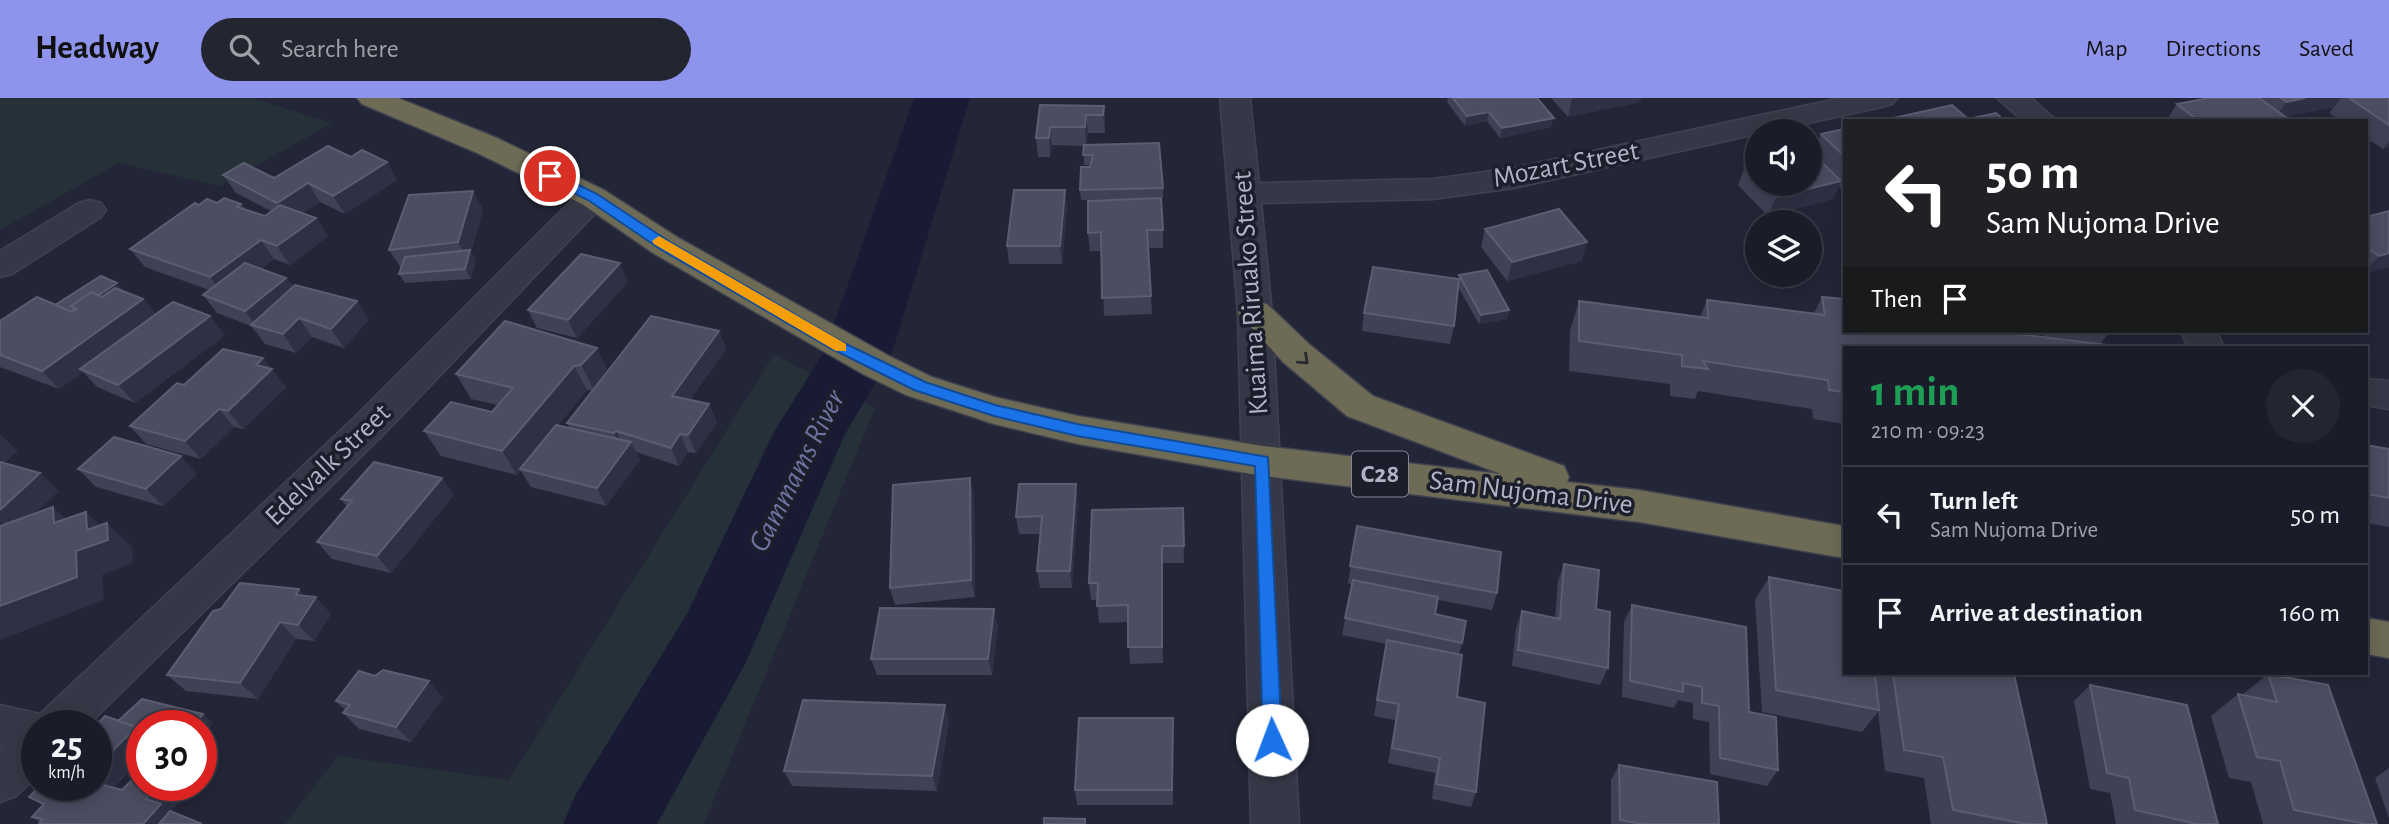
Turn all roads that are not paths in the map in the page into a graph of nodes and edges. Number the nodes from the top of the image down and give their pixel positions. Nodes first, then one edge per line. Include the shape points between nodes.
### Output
1 (372, 98) edge
2 (1235, 98) edge
3 (1882, 98) edge
4 (2012, 98) edge
5 (2039, 119) edge
6 (1244, 193) junction
7 (593, 197) junction
8 (90, 210) dead end
9 (0, 266) edge
10 (1255, 313) junction
11 (2368, 393) edge
12 (2389, 395) edge
13 (1263, 461) junction
14 (1639, 506) junction
15 (1843, 542) edge
16 (2368, 636) edge
17 (2389, 640) edge
18 (74, 710) edge
19 (0, 725) edge
20 (21, 730) edge
21 (21, 761) edge
22 (0, 781) edge
23 (1275, 824) edge

1 - 7 highway, Sam Nujoma Drive / C28 via 486,145
2 - 6 street, Kuaima Riruako Street
3 - 6 street, Mozart Street via 1514,178 1433,189
4 - 5 street
6 - 10 street, Kuaima Riruako Street
7 - 13 highway, Sam Nujoma Drive / C28 via 837,346 919,386 1077,430
7 - 18 street, Edelvalk Street via 370,425
8 - 9 street
10 - 13 street, Kuaima Riruako Street
10 -> 14 highway via 1360,406 1503,461
11 - 12 street
13 - 14 highway, Sam Nujoma Drive / C28
13 - 23 street, Kuaima Riruako Street
14 - 15 highway, Sam Nujoma Drive / C28
16 - 17 highway
19 - 20 street
21 - 22 street

